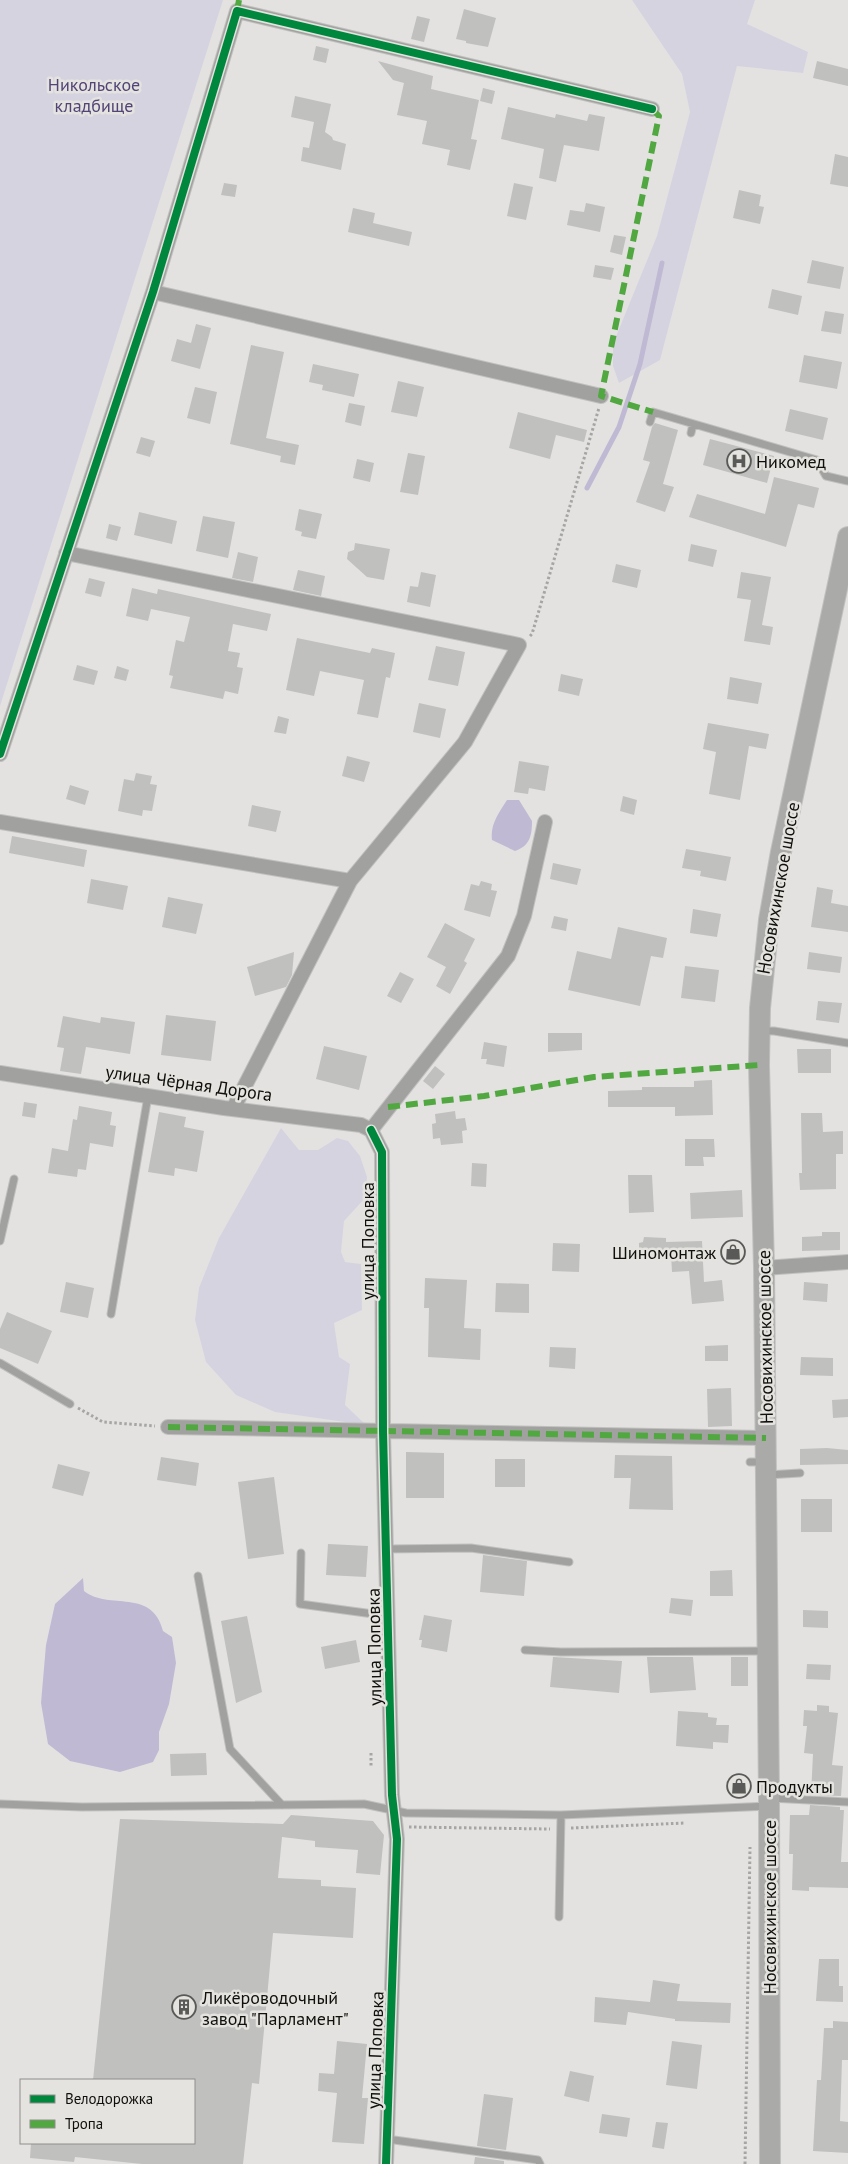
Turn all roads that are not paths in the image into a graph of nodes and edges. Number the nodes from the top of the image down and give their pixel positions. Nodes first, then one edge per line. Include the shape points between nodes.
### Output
1 (652, 110) dead end
2 (153, 292) junction
3 (601, 396) road end
4 (650, 422) dead end
5 (693, 424) junction
6 (691, 433) dead end
7 (848, 481) edge
8 (848, 537) edge
9 (66, 553) junction
10 (0, 754) edge
11 (0, 822) edge
12 (545, 822) dead end
13 (350, 881) junction
14 (760, 1031) junction
15 (848, 1043) edge
16 (0, 1072) edge
17 (148, 1096) junction
18 (233, 1109) junction
19 (371, 1130) junction
20 (14, 1179) dead end
21 (0, 1241) edge
22 (848, 1262) edge
23 (764, 1268) junction
24 (111, 1314) dead end
25 (0, 1363) edge
26 (70, 1404) road end
27 (168, 1427) road end
28 (383, 1432) junction
29 (766, 1438) junction
30 (761, 1466) junction
31 (800, 1473) dead end
32 (386, 1549) junction
33 (301, 1553) dead end
34 (569, 1562) dead end
35 (198, 1576) dead end
36 (388, 1616) junction
37 (525, 1650) dead end
38 (768, 1651) junction
39 (769, 1802) junction
40 (848, 1802) edge
41 (0, 1804) edge
42 (282, 1805) junction
43 (394, 1811) junction
44 (561, 1815) junction
45 (559, 1918) dead end
46 (387, 2139) junction
47 (767, 2158) edge
48 (386, 2164) edge
49 (540, 2164) edge

1 - 2 street via 237,11
2 - 3 street
2 - 9 street
4 - 5 lane via 653,412
5 - 6 lane
5 - 7 lane via 817,460 826,476
8 - 14 main road, Носовихинское шоссе via 769,920
9 - 10 street
9 - 13 street via 519,646 465,742
11 - 13 street
12 - 19 street via 524,916 508,956
13 - 18 street
14 - 15 lane
14 - 23 main road, Носовихинское шоссе
16 - 17 street, улица Чёрная Дорога
17 - 18 street, улица Чёрная Дорога
17 - 24 lane via 138,1134
18 - 19 street, улица Чёрная Дорога via 361,1125
19 - 28 street, улица Поповка via 382,1152
20 - 21 lane
22 - 23 street
23 - 29 main road, Носовихинское шоссе
25 - 26 lane
27 - 28 street
28 - 29 street
28 - 32 street, улица Поповка
29 - 30 main road, Носовихинское шоссе
30 - 31 lane
30 - 38 main road, Носовихинское шоссе
32 - 34 lane via 471,1548
32 - 36 street, улица Поповка
33 - 36 lane via 300,1604
35 - 42 lane via 230,1749
36 - 43 street, улица Поповка
37 - 38 lane
38 - 39 main road, Носовихинское шоссе
39 - 40 lane
39 - 44 lane
39 - 47 main road, Носовихинское шоссе
41 - 42 lane via 82,1807
42 - 43 lane via 364,1804
43 - 44 lane
43 - 46 street, улица Поповка via 397,1840
44 - 45 lane
46 - 48 street, улица Поповка
46 - 49 lane via 538,2160

